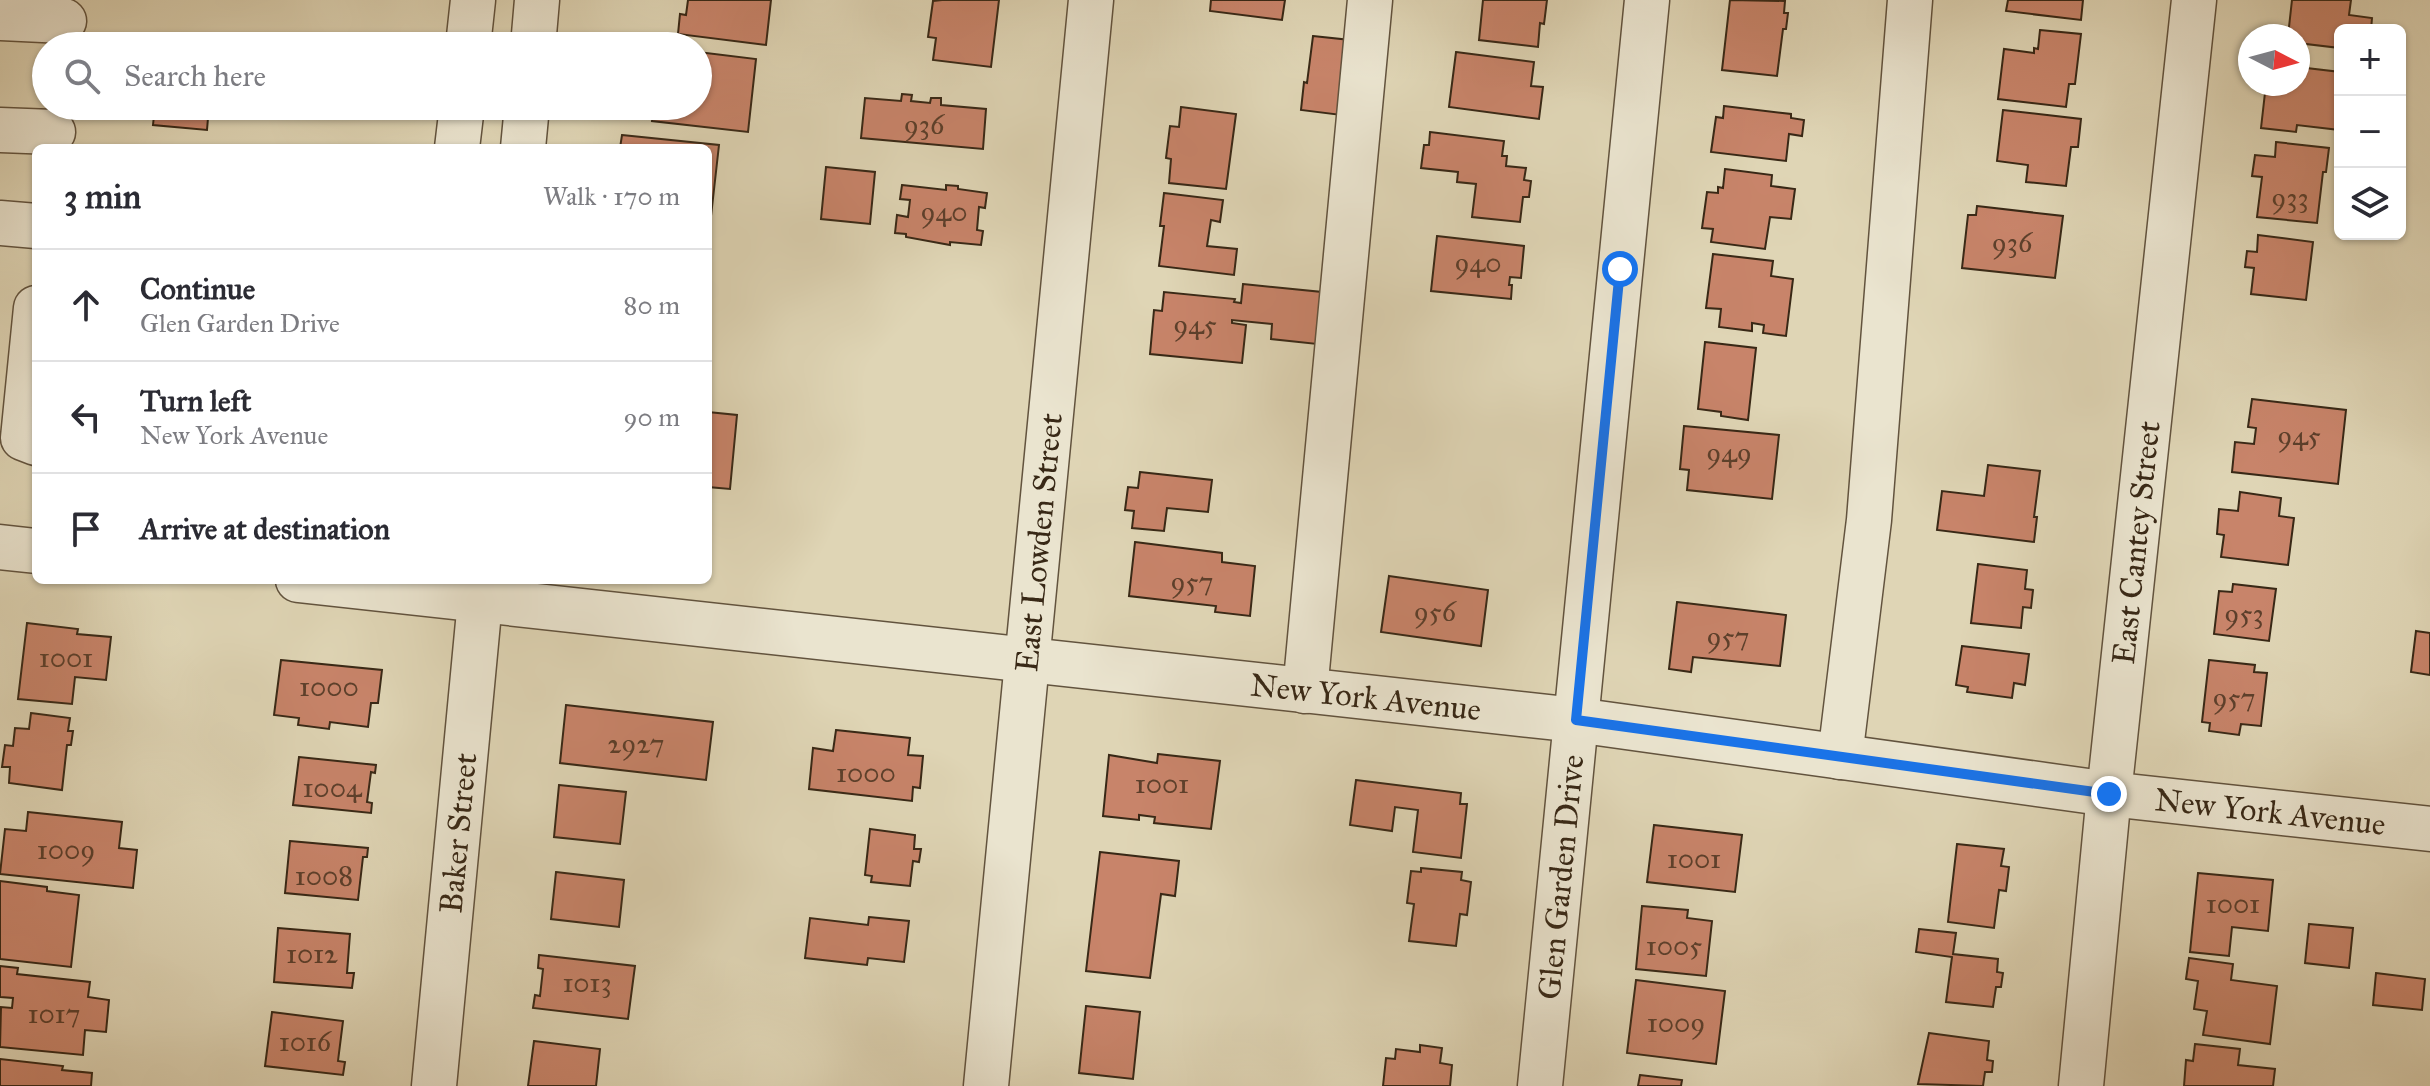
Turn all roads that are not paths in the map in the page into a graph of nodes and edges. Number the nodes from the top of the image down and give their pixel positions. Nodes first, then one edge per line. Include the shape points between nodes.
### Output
1 (1, 0) edge
2 (473, 0) edge
3 (537, 0) edge
4 (1091, 0) edge
5 (1370, 0) edge
6 (1647, 0) edge
7 (1910, 0) edge
8 (2194, 0) edge
9 (0, 7) edge
10 (0, 18) edge
11 (63, 22) edge
12 (470, 32) edge
13 (534, 32) edge
14 (460, 120) edge
15 (526, 120) edge
16 (53, 129) edge
17 (0, 130) edge
18 (457, 144) edge
19 (523, 144) edge
20 (0, 223) edge
21 (32, 226) edge
22 (23, 328) edge
23 (20, 440) edge
24 (0, 547) edge
25 (32, 551) edge
26 (371, 584) edge
27 (481, 590) edge
28 (1027, 660) junction
29 (1305, 691) junction
30 (1576, 720) junction
31 (1840, 757) junction
32 (2109, 794) junction
33 (2430, 829) edge
34 (434, 1086) edge
35 (986, 1086) edge
36 (1540, 1086) edge
37 (2081, 1086) edge

1 - 9 street
2 - 12 street
3 - 13 street
4 - 28 street, East Lowden Street
5 - 29 street
6 - 30 street, Glen Garden Drive
7 - 31 street via 1869,520
8 - 32 street, East Cantey Street
10 - 11 street
14 - 18 street
15 - 19 street
16 - 17 street
20 - 21 street
22 - 23 street
24 - 25 street
26 - 27 street, New York Avenue
27 - 28 street, New York Avenue
27 - 34 street, Baker Street
28 - 29 street, New York Avenue
28 - 35 street, East Lowden Street
29 - 30 street, New York Avenue
30 - 31 street, New York Avenue
30 - 36 street, Glen Garden Drive
31 - 32 street, New York Avenue
32 - 33 street, New York Avenue
32 - 37 street, East Cantey Street

